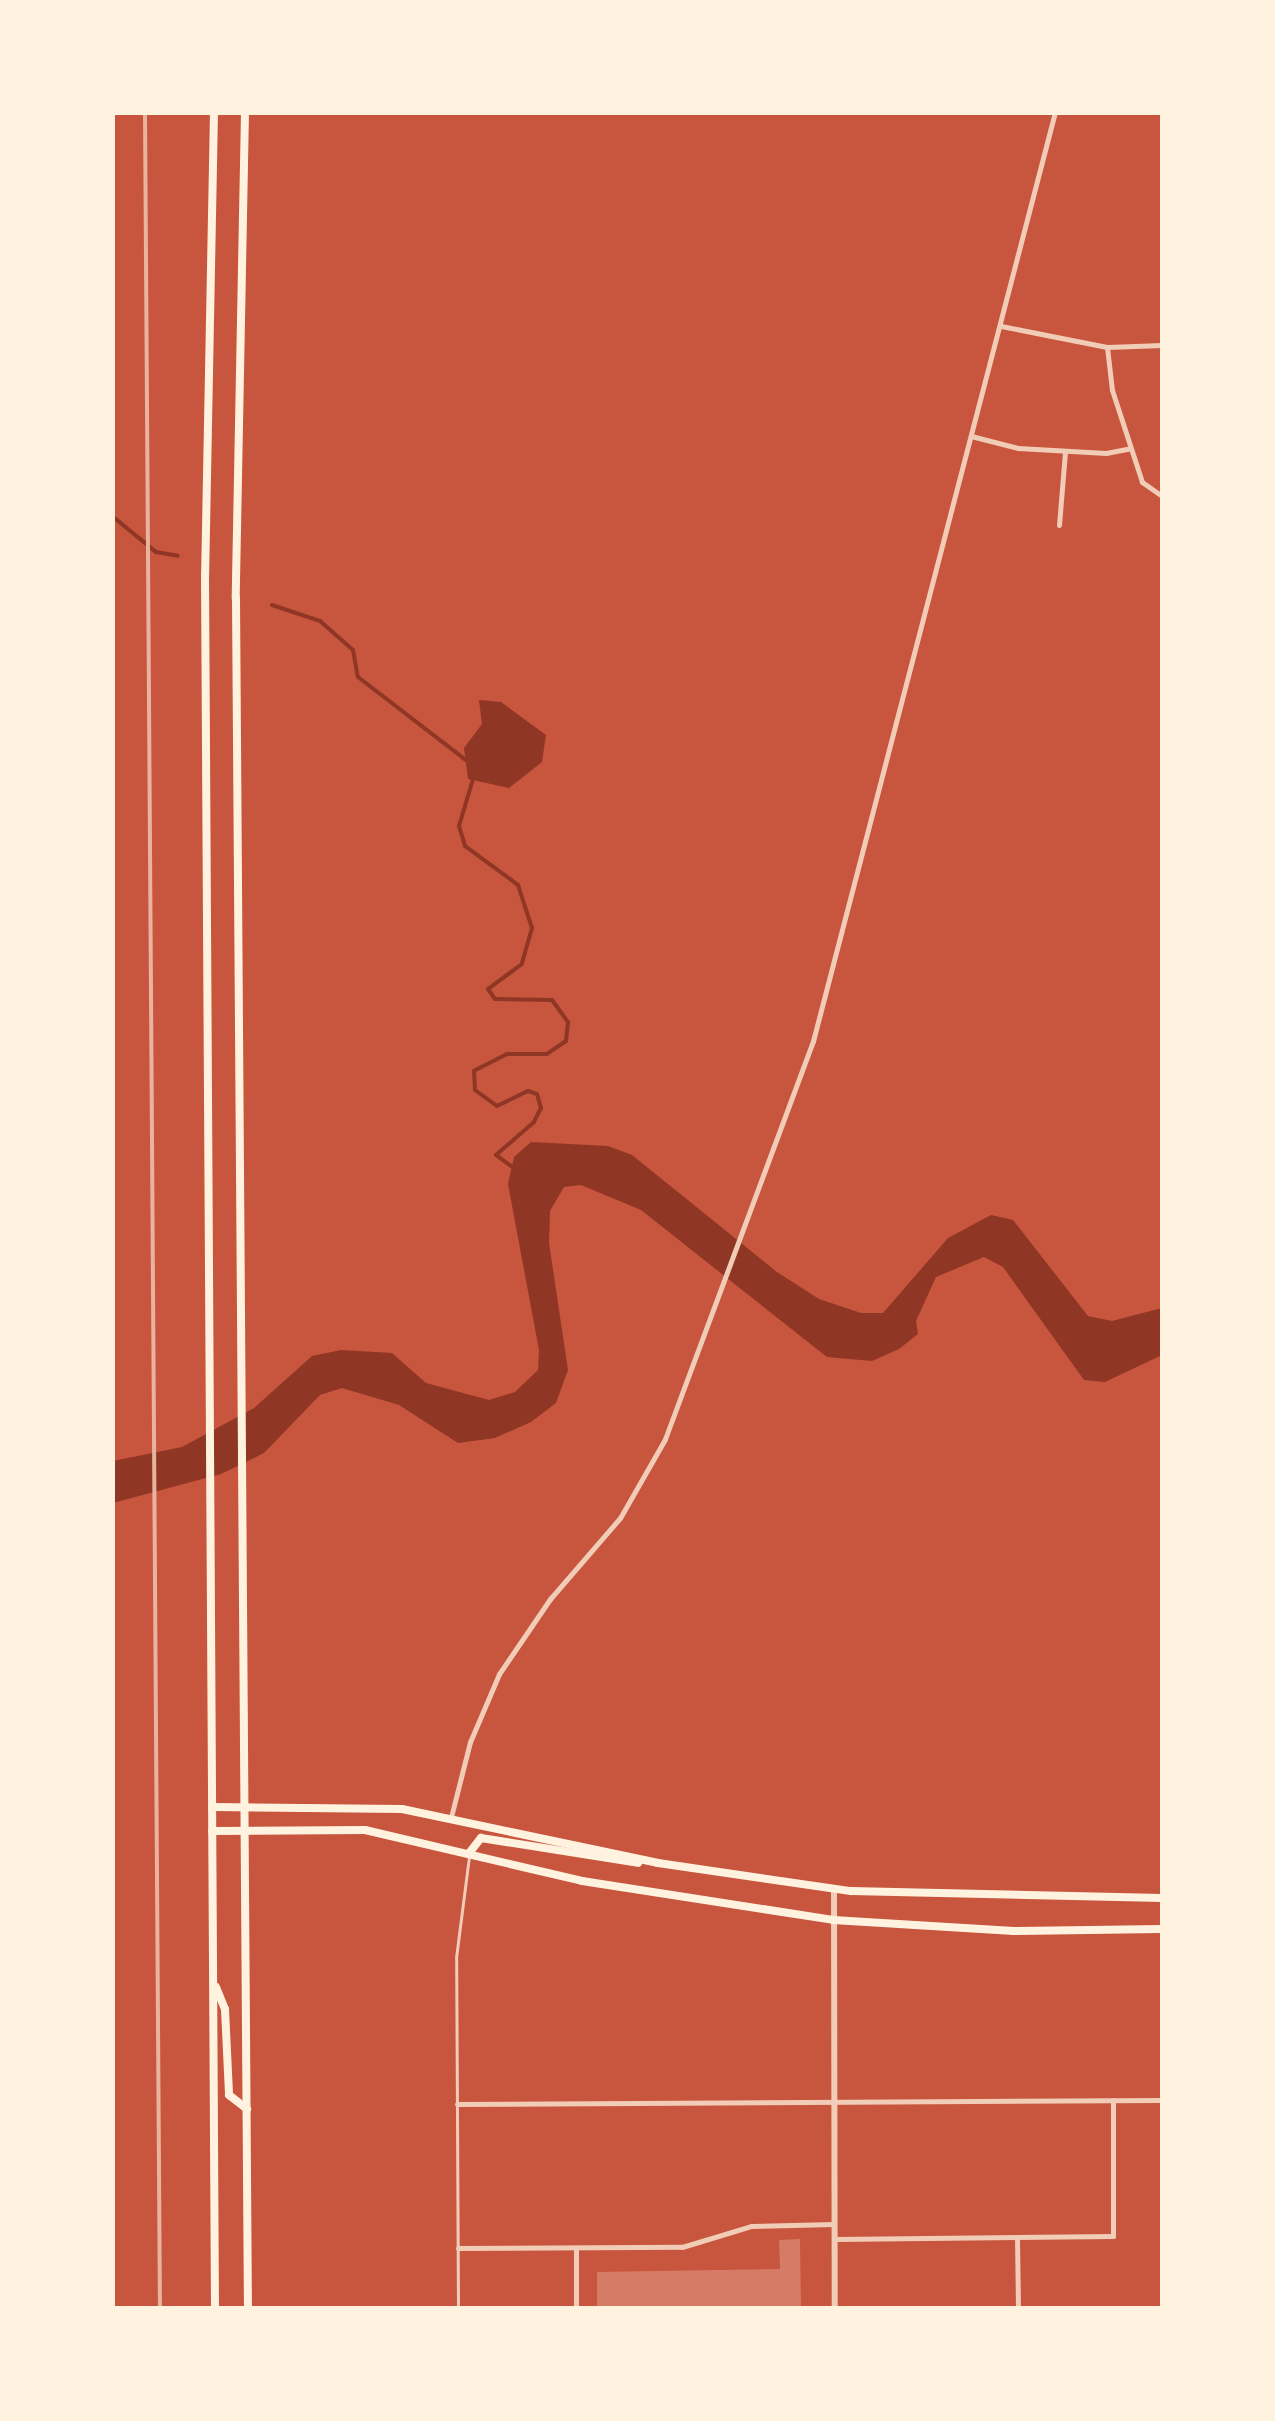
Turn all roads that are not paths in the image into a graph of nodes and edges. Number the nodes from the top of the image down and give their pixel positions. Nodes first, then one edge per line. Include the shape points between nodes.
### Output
1 (214, 112) edge
2 (245, 112) edge
3 (1055, 112) edge
4 (1001, 326) junction
5 (1162, 345) edge
6 (1107, 347) junction
7 (971, 436) junction
8 (1131, 448) junction
9 (1065, 452) junction
10 (1162, 496) edge
11 (1059, 524) dead end
12 (246, 1805) junction
13 (212, 1806) junction
14 (451, 1817) junction
15 (246, 1829) junction
16 (212, 1831) junction
17 (470, 1852) junction
18 (658, 1863) junction
19 (834, 1889) junction
20 (1162, 1898) edge
21 (832, 1920) junction
22 (1162, 1928) edge
23 (214, 1982) junction
24 (832, 2099) junction
25 (1113, 2100) junction
26 (1162, 2100) edge
27 (456, 2104) junction
28 (247, 2109) junction
29 (834, 2224) junction
30 (1017, 2237) junction
31 (834, 2239) junction
32 (458, 2248) junction
33 (576, 2248) junction
34 (215, 2308) edge
35 (248, 2308) edge
36 (458, 2308) edge
37 (576, 2308) edge
38 (835, 2308) edge
39 (1018, 2308) edge

1 - 13 main road via 205,574
2 - 12 main road via 236,540
3 - 4 street
4 - 6 street
4 - 7 street
5 - 6 street
6 - 8 street via 1112,390
7 - 9 street
7 - 14 street via 812,1041 762,1177 648,1472 499,1674 470,1742
8 - 9 street
8 - 10 street via 1149,492
9 - 11 street
12 - 13 main road
12 - 14 main road via 352,1804
12 - 15 main road
13 - 16 main road
14 - 18 main road
15 - 16 main road
15 - 17 main road via 365,1830
15 - 28 main road
16 - 23 main road
17 - 18 main road via 481,1838 605,1861
17 - 21 main road via 582,1881
17 - 27 lane via 457,1936
18 - 19 main road
19 - 20 main road via 996,1899
19 - 21 street
21 - 22 main road via 1014,1930
21 - 24 street
23 - 28 main road via 224,2009 229,2094
23 - 34 main road
24 - 25 street
24 - 27 street
24 - 29 street
25 - 26 street
25 - 30 street via 1113,2236
27 - 32 lane
28 - 35 main road
29 - 31 street
29 - 33 street via 750,2226 682,2247
30 - 31 street
30 - 39 street
31 - 38 street
32 - 33 street
32 - 36 lane
33 - 37 street

